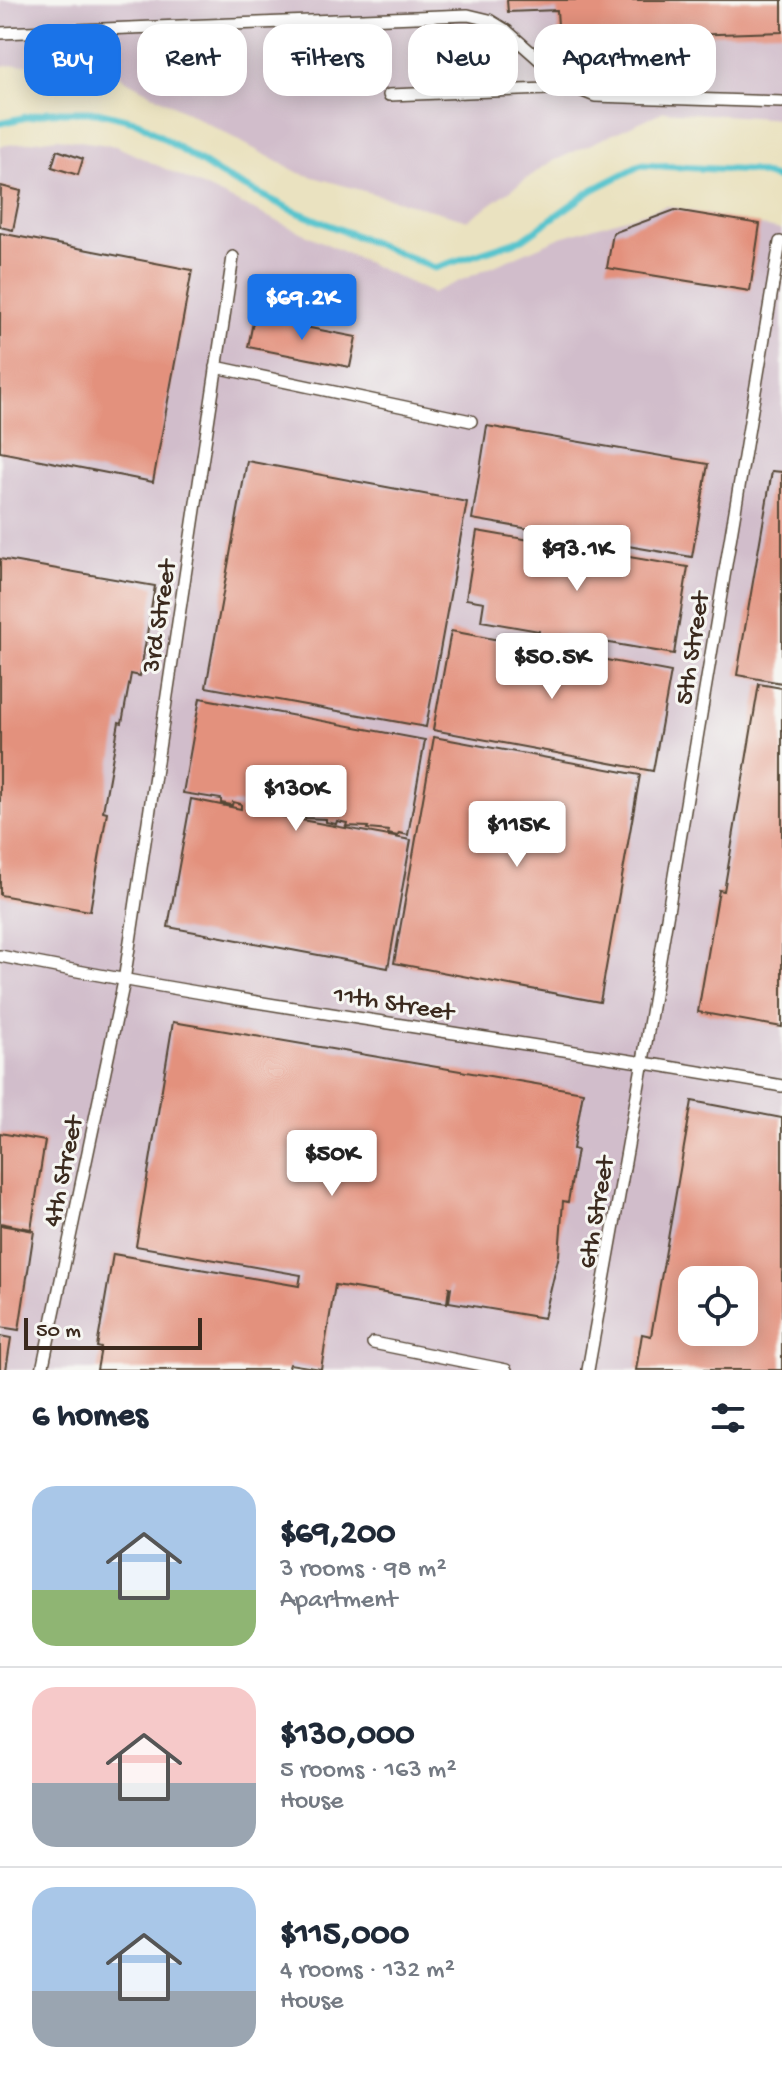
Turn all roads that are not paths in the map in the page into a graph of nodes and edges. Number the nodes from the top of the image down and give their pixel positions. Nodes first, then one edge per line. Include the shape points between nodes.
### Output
1 (0, 33) edge
2 (534, 55) edge
3 (534, 90) edge
4 (392, 95) edge
5 (595, 96) edge
6 (782, 102) edge
7 (780, 242) dead end
8 (233, 257) dead end
9 (216, 367) junction
10 (471, 421) dead end
11 (0, 956) edge
12 (124, 981) junction
13 (643, 1061) junction
14 (782, 1086) edge
15 (373, 1343) dead end
16 (42, 1370) edge
17 (506, 1370) edge
18 (588, 1370) edge

1 - 2 lane via 468,15 489,20
3 - 4 lane
5 - 6 lane
7 - 13 lane, 5th Street
8 - 9 lane, 3rd Street
9 - 10 lane
9 - 12 lane, 3rd Street
11 - 12 lane, 11th Street
12 - 13 lane, 11th Street
12 - 16 lane, 4th Street
13 - 14 lane, 11th Street
13 - 18 lane, 6th Street
15 - 17 lane

